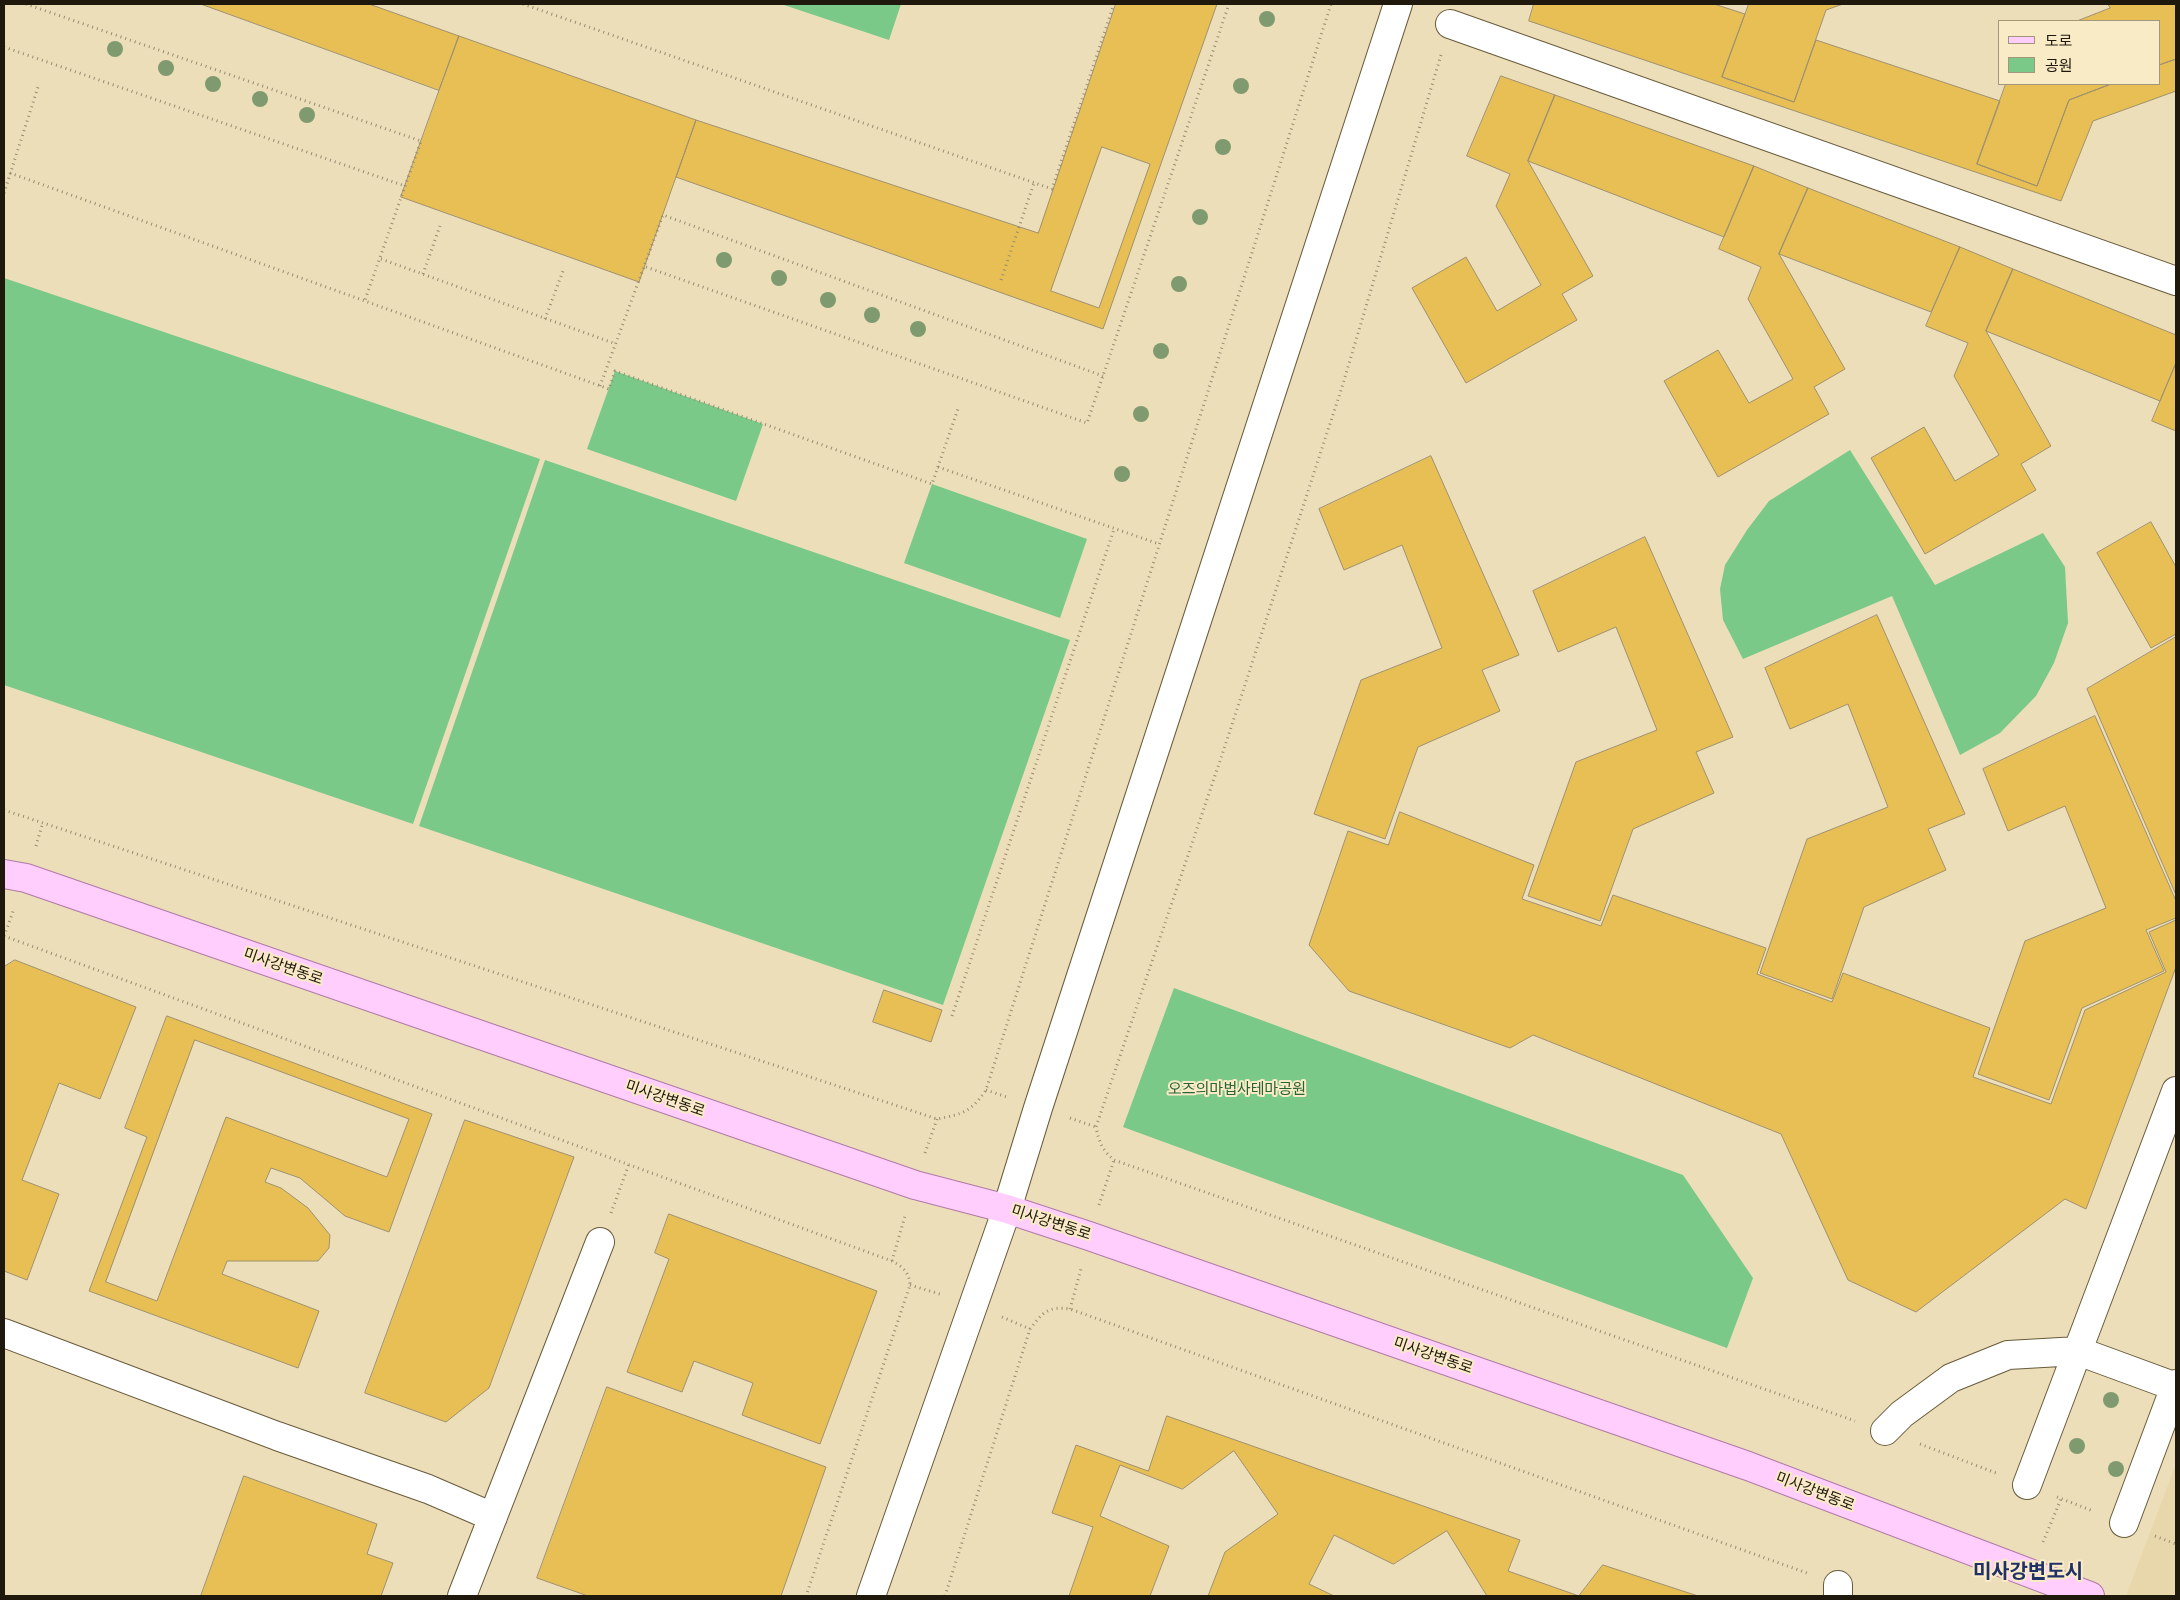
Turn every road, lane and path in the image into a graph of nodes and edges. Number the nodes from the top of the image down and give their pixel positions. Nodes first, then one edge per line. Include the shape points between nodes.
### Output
1 (26, 4) edge
2 (523, 4) edge
3 (1114, 4) edge
4 (1229, 4) edge
5 (1331, 4) edge
6 (1398, 4) edge
7 (1450, 24) joint
8 (4, 47) edge
9 (38, 87) dead end
10 (10, 173) junction
11 (1034, 183) junction
12 (404, 186) junction
13 (4, 193) edge
14 (441, 223) dead end
15 (381, 259) junction
16 (646, 267) junction
17 (563, 271) dead end
18 (423, 274) junction
19 (1001, 280) dead end
20 (2176, 281) edge
21 (365, 300) junction
22 (546, 319) junction
23 (616, 344) junction
24 (1103, 376) junction
25 (600, 386) junction
26 (959, 406) dead end
27 (938, 467) junction
28 (1114, 529) junction
29 (1159, 544) junction
30 (4, 810) edge
31 (4, 874) edge
32 (4, 936) edge
33 (952, 1016) dead end
34 (2176, 1091) edge
35 (629, 1164) junction
36 (1007, 1209) junction
37 (600, 1242) joint
38 (4, 1333) edge
39 (2078, 1351) junction
40 (2176, 1386) edge
41 (1885, 1431) junction
42 (2027, 1485) junction
43 (493, 1517) junction
44 (2124, 1523) junction
45 (2176, 1544) edge
46 (1838, 1590) edge
47 (462, 1596) edge
48 (806, 1596) edge
49 (871, 1596) edge
50 (945, 1596) edge
51 (2090, 1596) edge

1 - 12 path via 421,141
2 - 11 path
3 - 11 path via 1052,189
4 - 24 path
5 - 29 path
6 - 36 street
7 - 20 street
7 - 41 path via 1342,387 1096,1126 1098,1141 1114,1160
8 - 12 path
9 - 10 path
10 - 13 path
10 - 21 path
11 - 19 path
12 - 15 path
14 - 18 path
15 - 18 path
15 - 21 path
16 - 23 path
16 - 24 path via 1088,423
16 - 24 path via 664,215
17 - 22 path
18 - 22 path
21 - 25 path
22 - 23 path
23 - 25 path
25 - 27 path via 609,389 615,371 932,484
26 - 27 path
27 - 28 path
28 - 29 path
28 - 33 path
29 - 30 path via 986,1090 974,1107 956,1116 937,1119
31 - 36 main road, 미사강변동로 via 26,878 915,1185
32 - 35 path
34 - 39 street
35 - 37 path
35 - 48 path via 892,1261 909,1276 910,1285
36 - 49 street
36 - 51 main road, 미사강변동로 via 1748,1466
37 - 43 street
38 - 43 street via 428,1489
39 - 40 street
39 - 41 street via 2008,1355 1951,1378 1902,1414
39 - 42 street
40 - 44 street
41 - 42 path
42 - 44 path
43 - 47 street
44 - 45 path
46 - 50 path via 1070,1309 1054,1307 1030,1328

